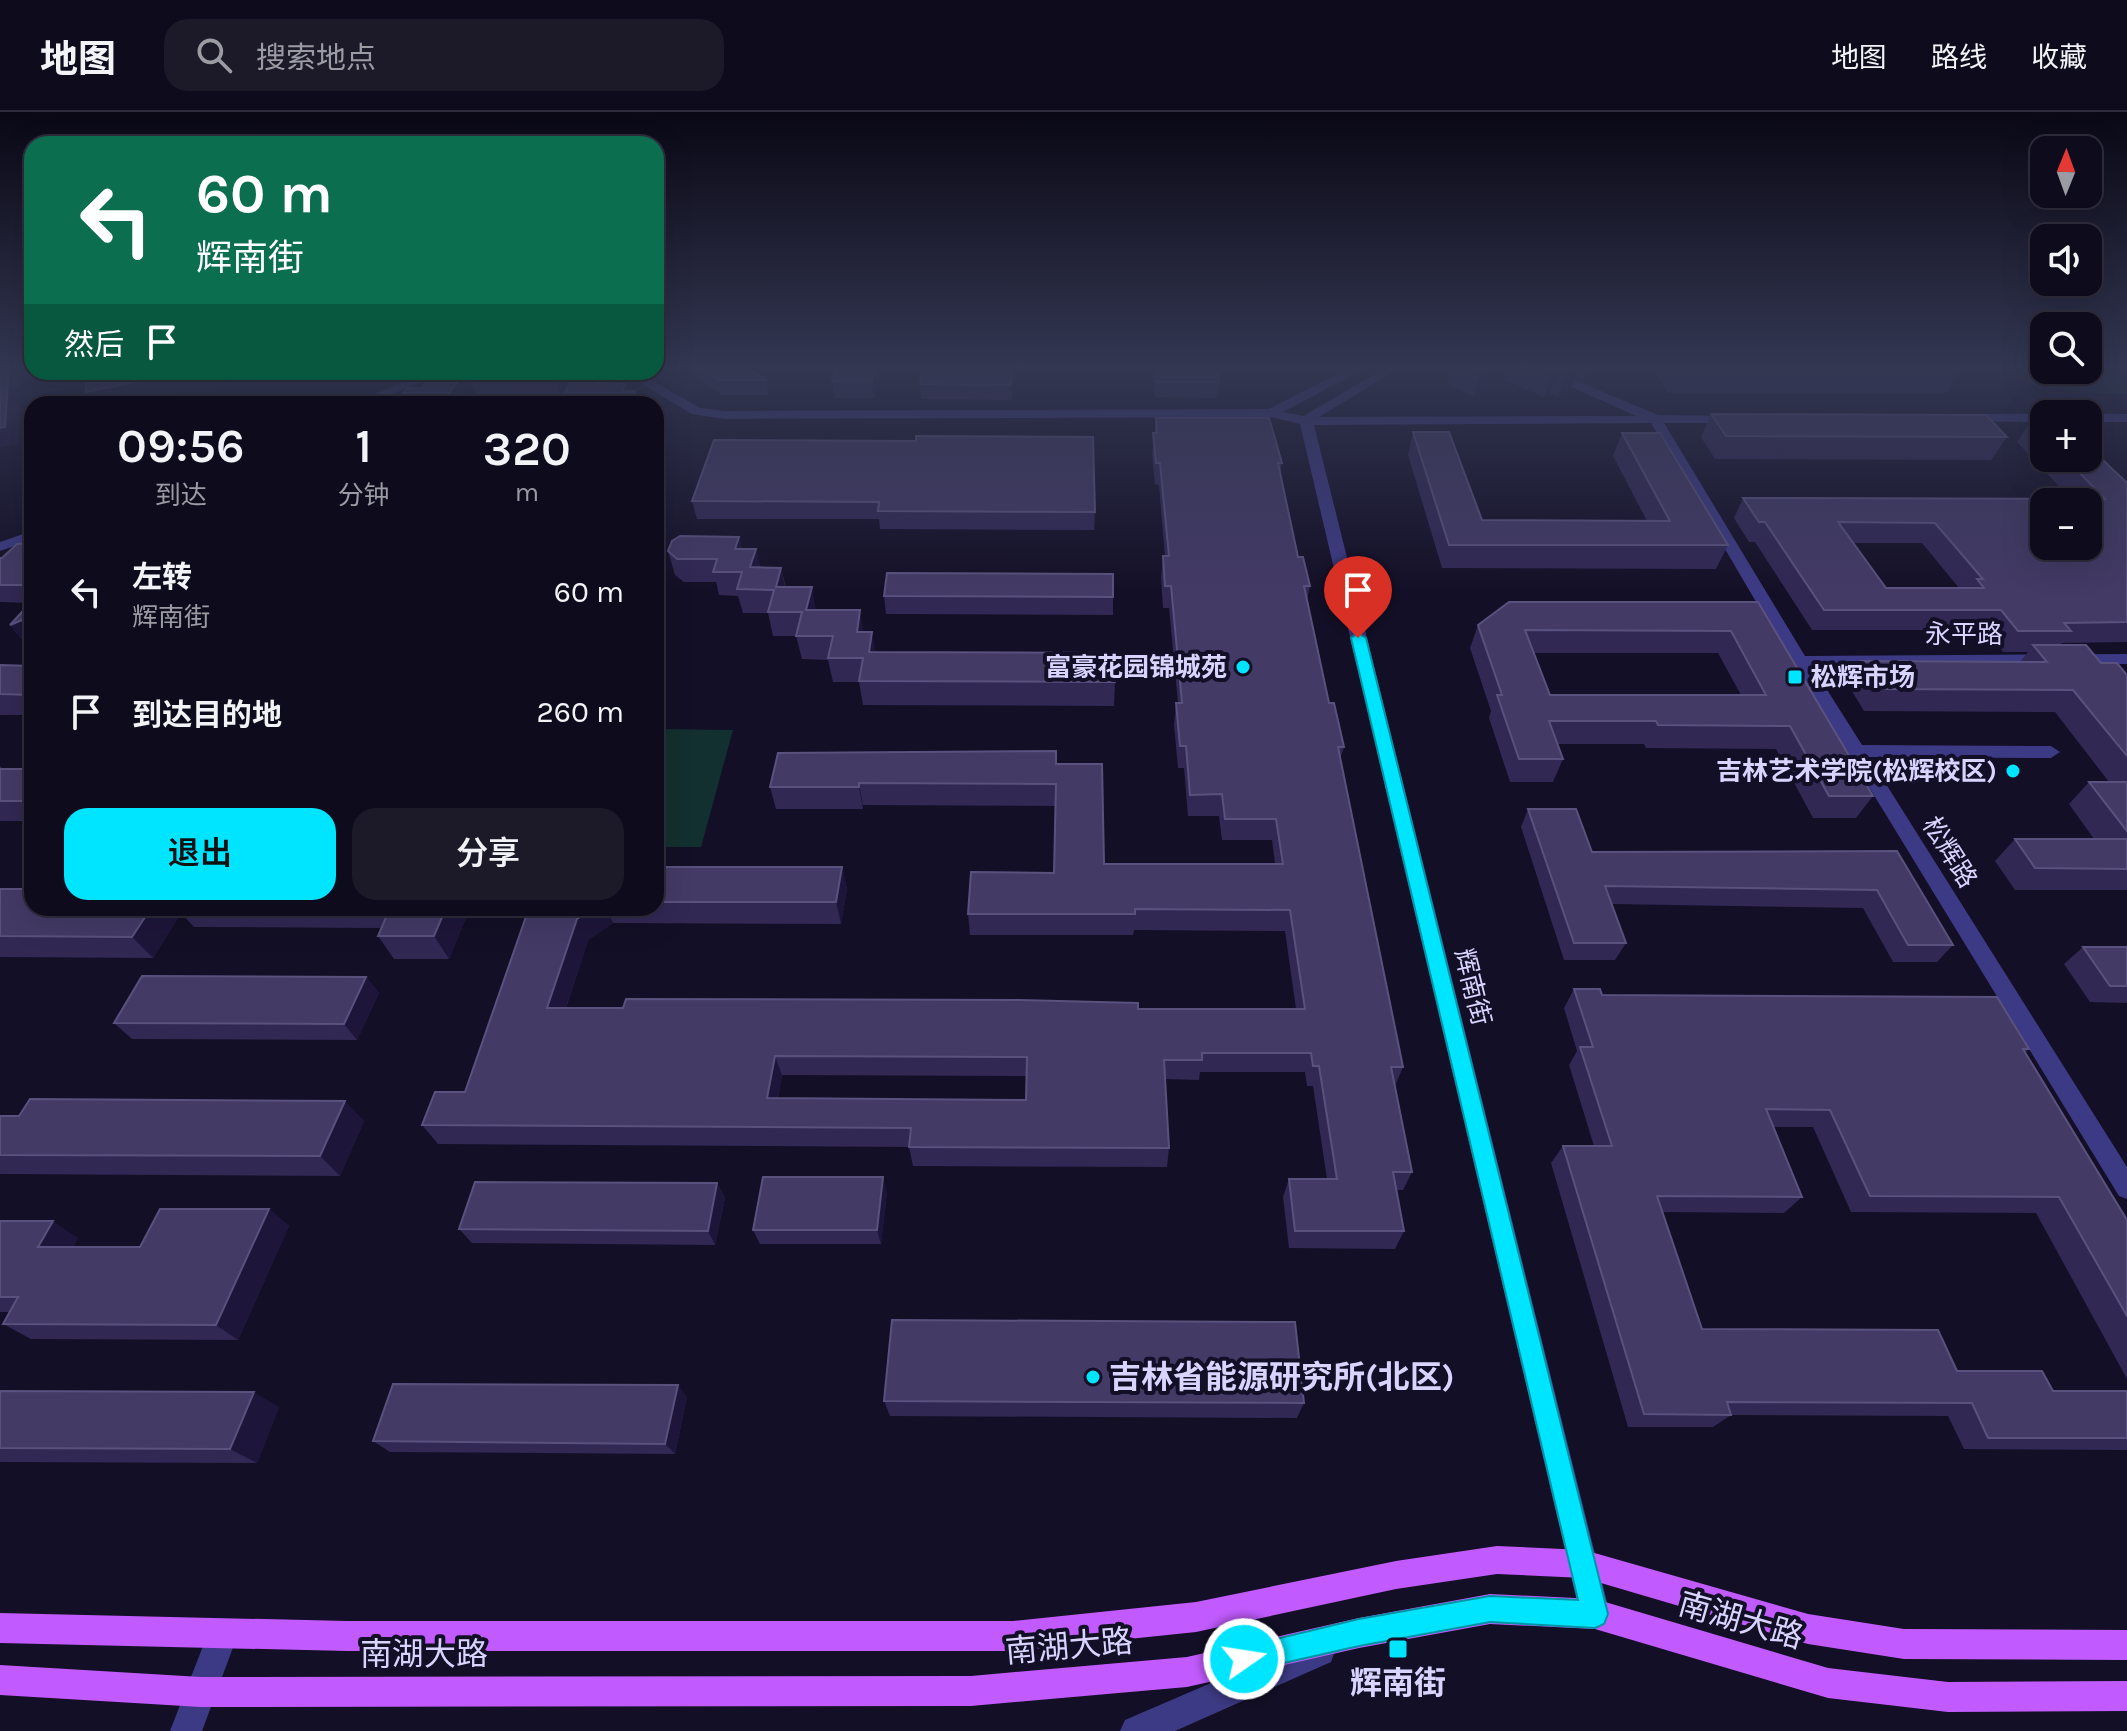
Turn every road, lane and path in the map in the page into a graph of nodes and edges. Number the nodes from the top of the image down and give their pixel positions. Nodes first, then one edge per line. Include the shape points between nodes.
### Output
1 (1311, 442) edge
2 (1669, 442) edge
3 (24, 538) edge
4 (0, 547) edge
5 (2127, 659) edge
6 (1802, 661) junction
7 (1856, 751) junction
8 (2051, 752) dead end
9 (2127, 1188) edge
10 (1584, 1564) junction
11 (1595, 1614) junction
12 (0, 1628) edge
13 (1359, 1633) junction
14 (223, 1634) junction
15 (2127, 1645) edge
16 (0, 1680) edge
17 (201, 1692) junction
18 (2127, 1696) edge
19 (186, 1731) edge
20 (1136, 1731) edge

1 - 10 street, 辉南街
2 - 6 street, 松辉路
3 - 4 street
5 - 6 street, 永平路
6 - 7 street, 松辉路
7 - 8 street
7 - 9 street, 松辉路
10 - 11 street, 辉南街
10 - 14 main road, 南湖大路 via 1497,1560 1396,1575 1196,1617 1013,1636
10 - 15 main road, 南湖大路 via 1808,1629 1863,1638 1904,1644
11 - 13 main road, 南湖大路 via 1490,1609
11 - 18 main road, 南湖大路 via 1828,1683 1948,1697
12 - 14 main road, 南湖大路
13 - 17 main road, 南湖大路 via 1187,1672 971,1691
13 - 20 street
14 - 17 street
16 - 17 main road, 南湖大路
17 - 19 street

